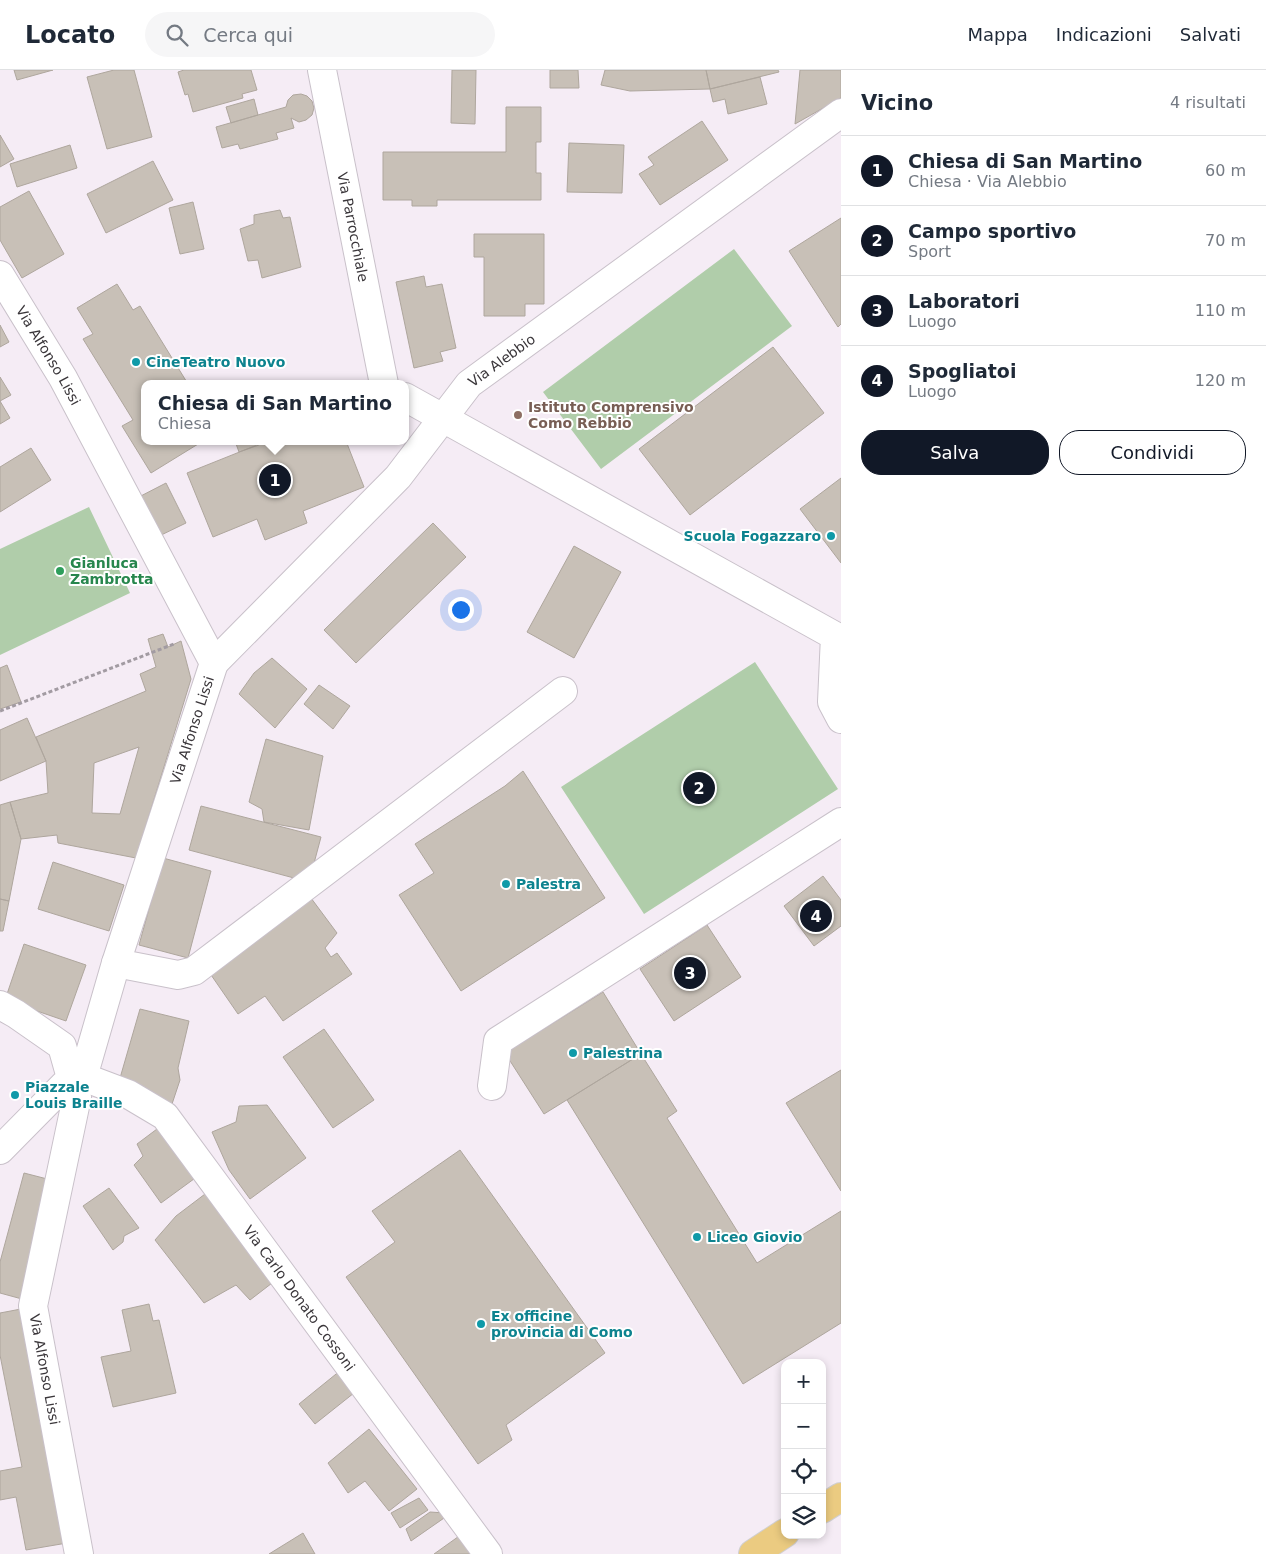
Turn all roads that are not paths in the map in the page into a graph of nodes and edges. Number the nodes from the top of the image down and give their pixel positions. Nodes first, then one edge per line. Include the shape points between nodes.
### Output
1 (322, 70) edge
2 (841, 113) edge
3 (0, 275) edge
4 (383, 380) edge
5 (409, 398) edge
6 (443, 417) junction
7 (214, 663) junction
8 (563, 691) dead end
9 (841, 719) edge
10 (841, 822) edge
11 (116, 963) junction
12 (0, 1005) edge
13 (77, 1084) junction
14 (492, 1086) dead end
15 (0, 1150) edge
16 (841, 1497) edge
17 (826, 1506) edge
18 (781, 1536) edge
19 (80, 1554) edge
20 (488, 1554) edge
21 (752, 1554) edge

1 - 4 street, Via Parrocchiale
2 - 6 street, Via Alebbio via 468,384
3 - 7 street, Via Alfonso Lissi via 63,378
5 - 6 street
6 - 7 street, Via Alebbio via 398,477
6 - 9 street via 836,636 832,702
7 - 11 street, Via Alfonso Lissi
8 - 11 street via 194,971 178,975
10 - 14 street via 498,1041
11 - 13 street, Via Alfonso Lissi
12 - 13 street via 62,1046
13 - 15 street
13 - 19 street, Via Alfonso Lissi via 33,1306
13 - 20 street, Via Carlo Donato Cossoni via 128,1094 165,1116
16 - 17 main road
18 - 21 main road

